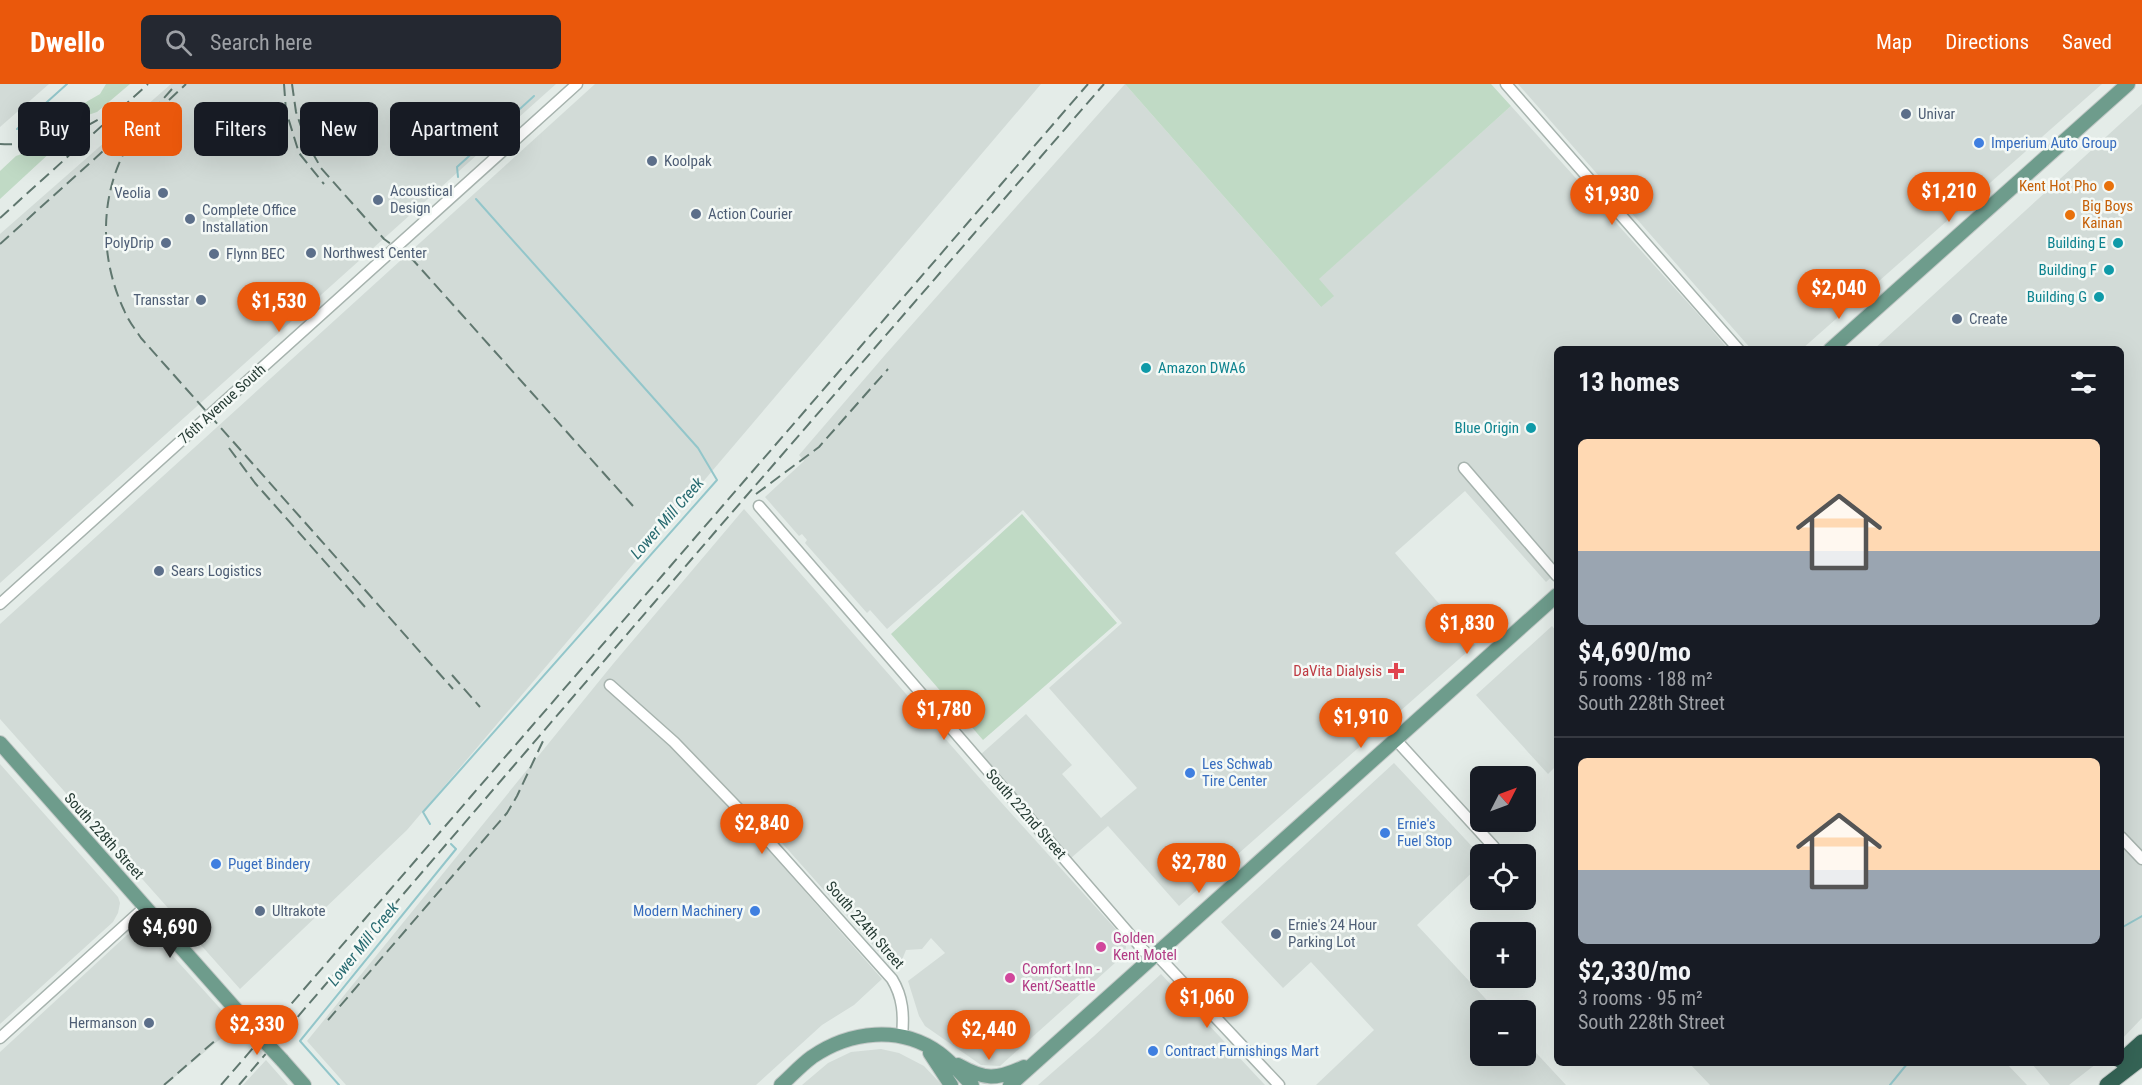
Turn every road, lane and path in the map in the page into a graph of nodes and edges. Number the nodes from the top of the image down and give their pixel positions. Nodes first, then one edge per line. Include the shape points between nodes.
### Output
1 (578, 84) edge
2 (1506, 84) edge
3 (2128, 84) edge
4 (1735, 346) edge
5 (1834, 346) edge
6 (1464, 468) dead end
7 (759, 506) dead end
8 (1554, 573) edge
9 (1554, 598) edge
10 (0, 604) edge
11 (610, 685) dead end
12 (1396, 740) junction
13 (0, 743) edge
14 (2124, 840) edge
15 (1491, 844) edge
16 (2142, 859) edge
17 (145, 907) junction
18 (1154, 956) junction
19 (902, 1036) junction
20 (0, 1038) edge
21 (2142, 1042) edge
22 (924, 1044) junction
23 (942, 1056) junction
24 (2124, 1058) edge
25 (2142, 1058) edge
26 (1036, 1061) junction
27 (2116, 1066) edge
28 (304, 1085) edge
29 (781, 1085) edge
30 (951, 1085) edge
31 (972, 1085) edge
32 (1010, 1085) edge
33 (1025, 1085) edge
34 (1279, 1085) edge
35 (2097, 1085) edge
36 (2107, 1085) edge

1 - 10 street, 76th Avenue South
2 - 4 street
3 - 5 main road
6 - 8 street
7 - 18 street, South 222nd Street
9 - 12 main road
11 - 19 street, South 224th Street via 674,742 758,828 892,979 903,1007
12 - 15 street
12 - 18 main road
13 - 17 main road, South 228th Street
14 - 16 street
17 - 20 street
17 - 28 main road, South 228th Street, bridge
18 - 26 main road
18 - 34 street, South 222nd Street
19 - 22 main road
19 - 29 main road via 873,1034 838,1043 810,1059
21 - 24 highway
22 - 23 main road
22 - 30 main road
23 - 26 main road via 968,1071 999,1078
23 - 31 main road
25 - 36 highway
26 - 32 main road
26 - 33 main road
27 - 35 highway

